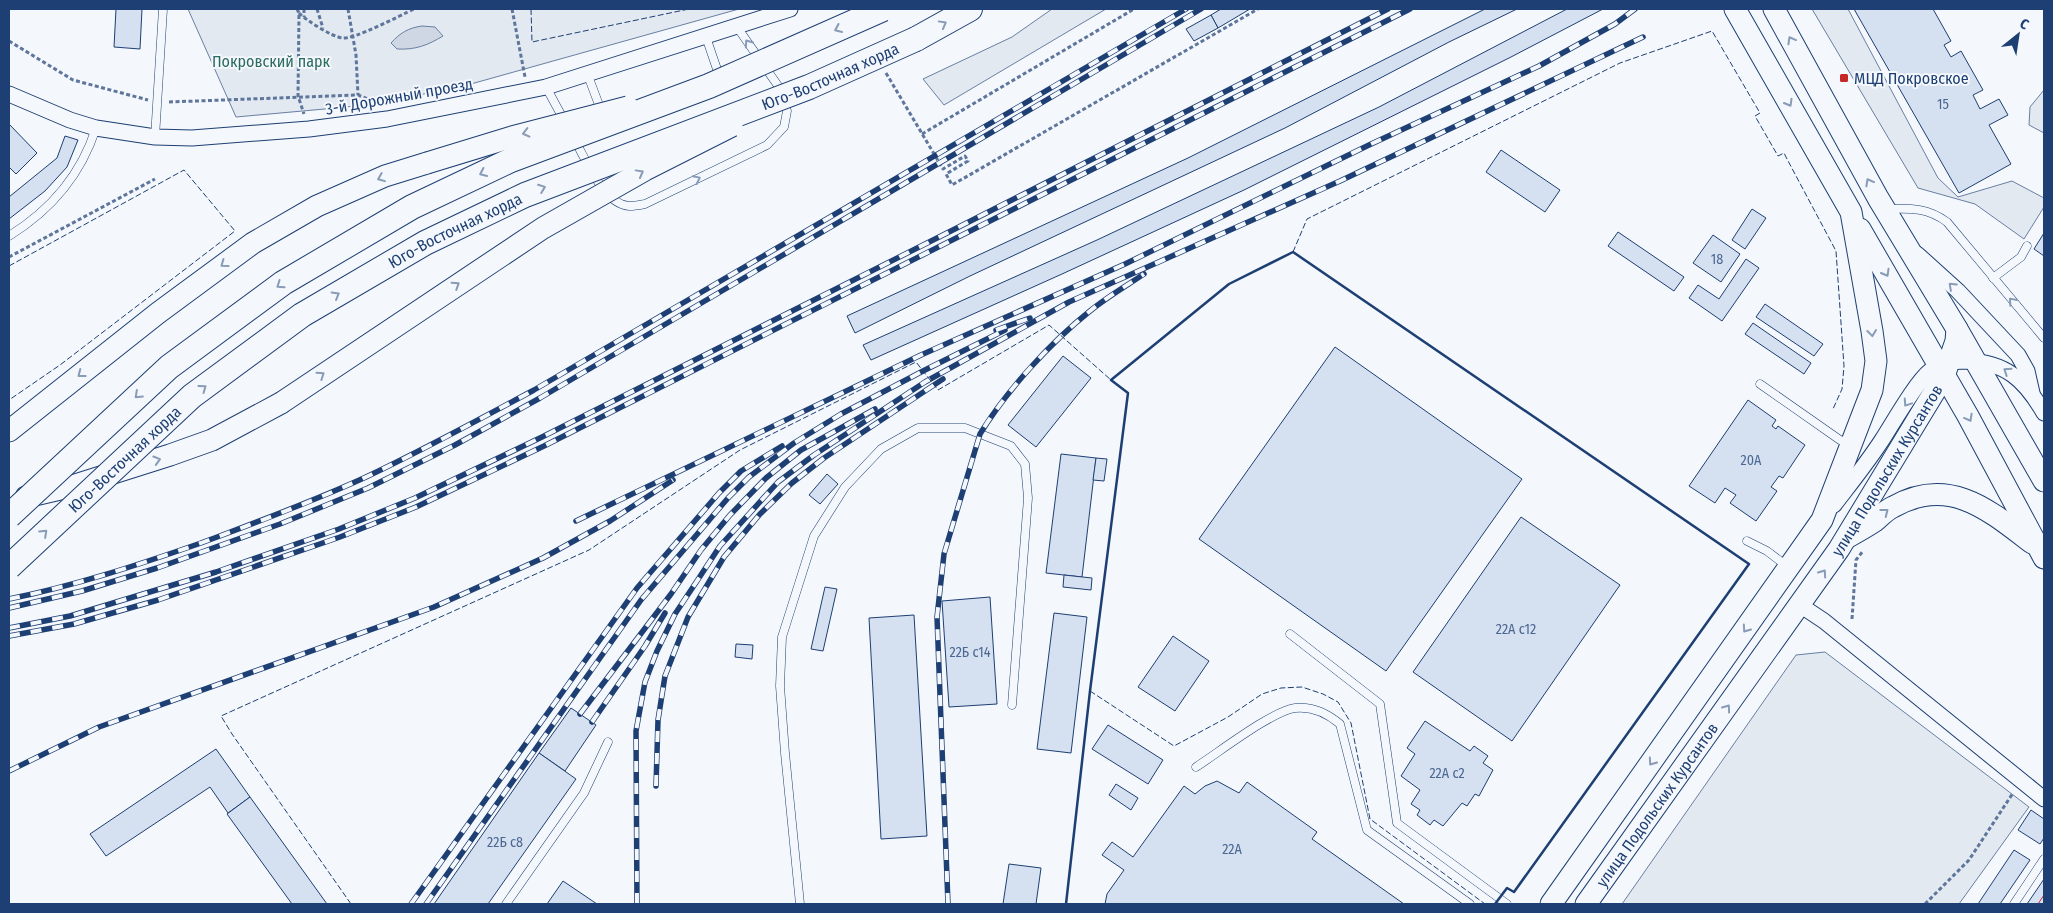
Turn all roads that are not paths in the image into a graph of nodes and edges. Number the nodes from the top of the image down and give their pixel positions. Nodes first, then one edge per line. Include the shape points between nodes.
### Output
1 (163, 9) edge
2 (790, 9) edge
3 (883, 9) edge
4 (970, 9) edge
5 (1734, 9) edge
6 (1776, 11) edge
7 (737, 27) junction
8 (706, 37) junction
9 (587, 73) junction
10 (709, 86) junction
11 (546, 87) junction
12 (809, 87) junction
13 (9, 94) edge
14 (96, 128) junction
15 (155, 137) junction
16 (1885, 209) junction
17 (1852, 216) junction
18 (9, 236) edge
19 (1907, 244) junction
20 (2027, 246) dead end
21 (1993, 278) junction
22 (1957, 329) junction
23 (2044, 338) edge
24 (1975, 361) junction
25 (1944, 368) junction
26 (1760, 384) dead end
27 (2032, 392) junction
28 (2044, 413) edge
29 (9, 431) edge
30 (1852, 444) junction
31 (2044, 481) edge
32 (9, 501) edge
33 (9, 516) edge
34 (1822, 520) junction
35 (1845, 540) junction
36 (1747, 541) dead end
37 (2041, 553) edge
38 (9, 567) edge
39 (1790, 568) junction
40 (1800, 605) junction
41 (1290, 634) dead end
42 (1012, 705) dead end
43 (608, 742) dead end
44 (1196, 767) dead end
45 (2044, 799) edge
46 (2044, 859) edge
47 (506, 904) edge
48 (800, 904) edge
49 (1470, 904) edge
50 (1507, 904) edge
51 (1550, 904) edge
52 (1586, 904) edge
53 (2014, 904) edge

1 - 15 lane
2 - 7 street, 3-й Дорожный проезд
3 -> 10 main road, bridge
12 -> 4 main road, Юго-Восточная хорда, bridge via 916,39
5 -> 17 main road, улица Подольских Курсантов
16 -> 6 main road
7 - 8 street, 3-й Дорожный проезд
11 -> 7 lane via 600,186 613,200 628,206 645,204 767,145 784,128 788,111 781,90
8 - 9 street, 3-й Дорожный проезд
8 - 9 lane via 723,87 607,128
9 - 11 street, 3-й Дорожный проезд
10 -> 29 main road, bridge via 512,137 385,176 317,206 253,242
10 -> 33 main road, bridge via 510,160 412,206 282,283 169,367
11 - 15 street, 3-й Дорожный проезд via 387,119 309,129 192,138
32 -> 12 main road, bridge via 69,487 212,440 281,403 543,228 645,170
38 -> 12 main road, Юго-Восточная хорда, bridge via 192,396 302,315 424,243 525,195
13 - 14 street, 3-й Дорожный проезд
14 - 15 street, 3-й Дорожный проезд
14 - 18 lane via 78,170 60,194
16 - 19 main road
16 - 21 lane via 1916,208 1938,215
17 -> 25 main road
17 -> 30 main road, улица Подольских Курсантов via 1876,361 1872,390
19 - 22 main road
27 -> 19 street via 2027,371 2018,355 1958,291
20 - 21 lane via 2021,257
23 -> 21 lane
22 - 24 main road
22 - 25 main road, улица Подольских Курсантов via 1956,341
24 - 25 street
27 -> 24 street via 2006,370
24 - 31 main road
25 -> 34 street via 1925,376
25 - 35 main road, улица Подольских Курсантов
25 -> 37 main road
26 - 30 lane via 1840,440
27 - 28 street
30 - 34 main road, улица Подольских Курсантов
34 - 39 main road, улица Подольских Курсантов
35 -> 37 main road via 1892,507 1909,500 1926,495 1953,496 1972,501 1992,512
40 -> 35 main road, улица Подольских Курсантов
36 - 39 lane
39 -> 51 main road, улица Подольских Курсантов
40 - 45 street
52 -> 40 main road, улица Подольских Курсантов
41 - 50 lane via 1380,704 1397,823
42 - 48 lane via 1028,498 1025,464 1011,446 965,428 918,428 882,449 840,495 814,536 782,637 780,686
43 - 47 lane via 584,793
44 - 49 lane via 1273,716 1294,708 1327,713 1340,724 1366,830
46 - 53 lane

